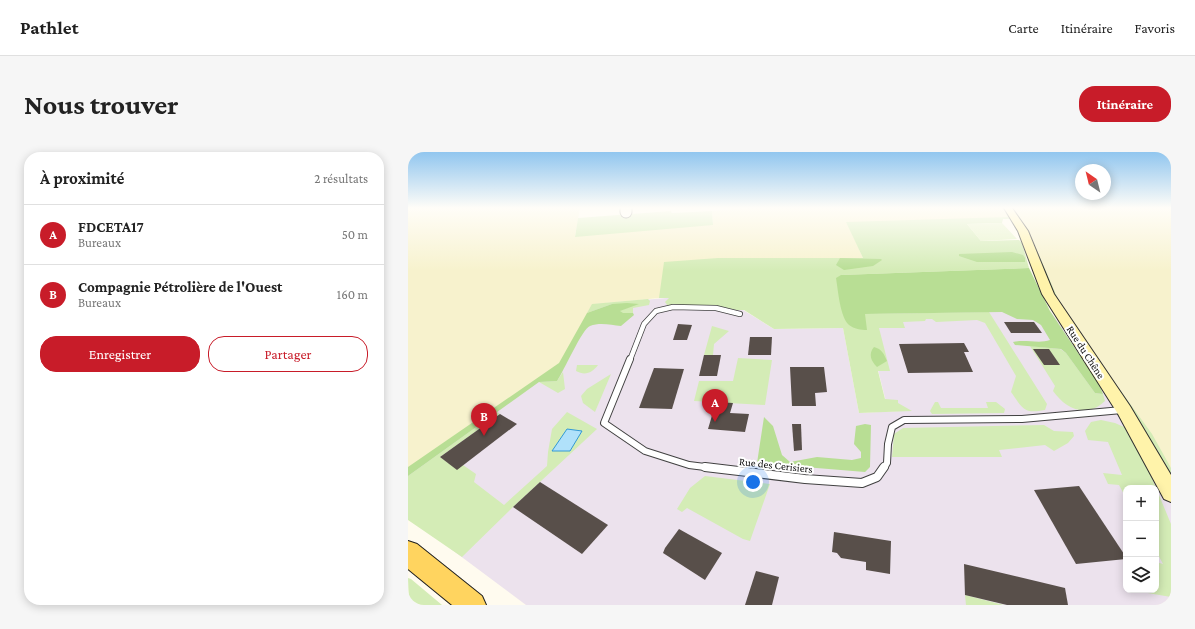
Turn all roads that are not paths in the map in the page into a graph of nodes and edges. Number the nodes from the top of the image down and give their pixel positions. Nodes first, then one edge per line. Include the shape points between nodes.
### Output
1 (1022, 229) edge
2 (740, 314) dead end
3 (1124, 410) junction
4 (1171, 493) edge
5 (408, 554) edge
6 (473, 605) edge

1 - 3 street, Rue du Chêne via 1048,294
2 - 3 lane, Rue des Cerisiers via 716,308 673,307 656,311 644,324 604,423 645,451 689,465 862,483 877,476 887,463 892,427 904,420 1022,419
3 - 4 street, Rue du Chêne
5 - 6 main road

